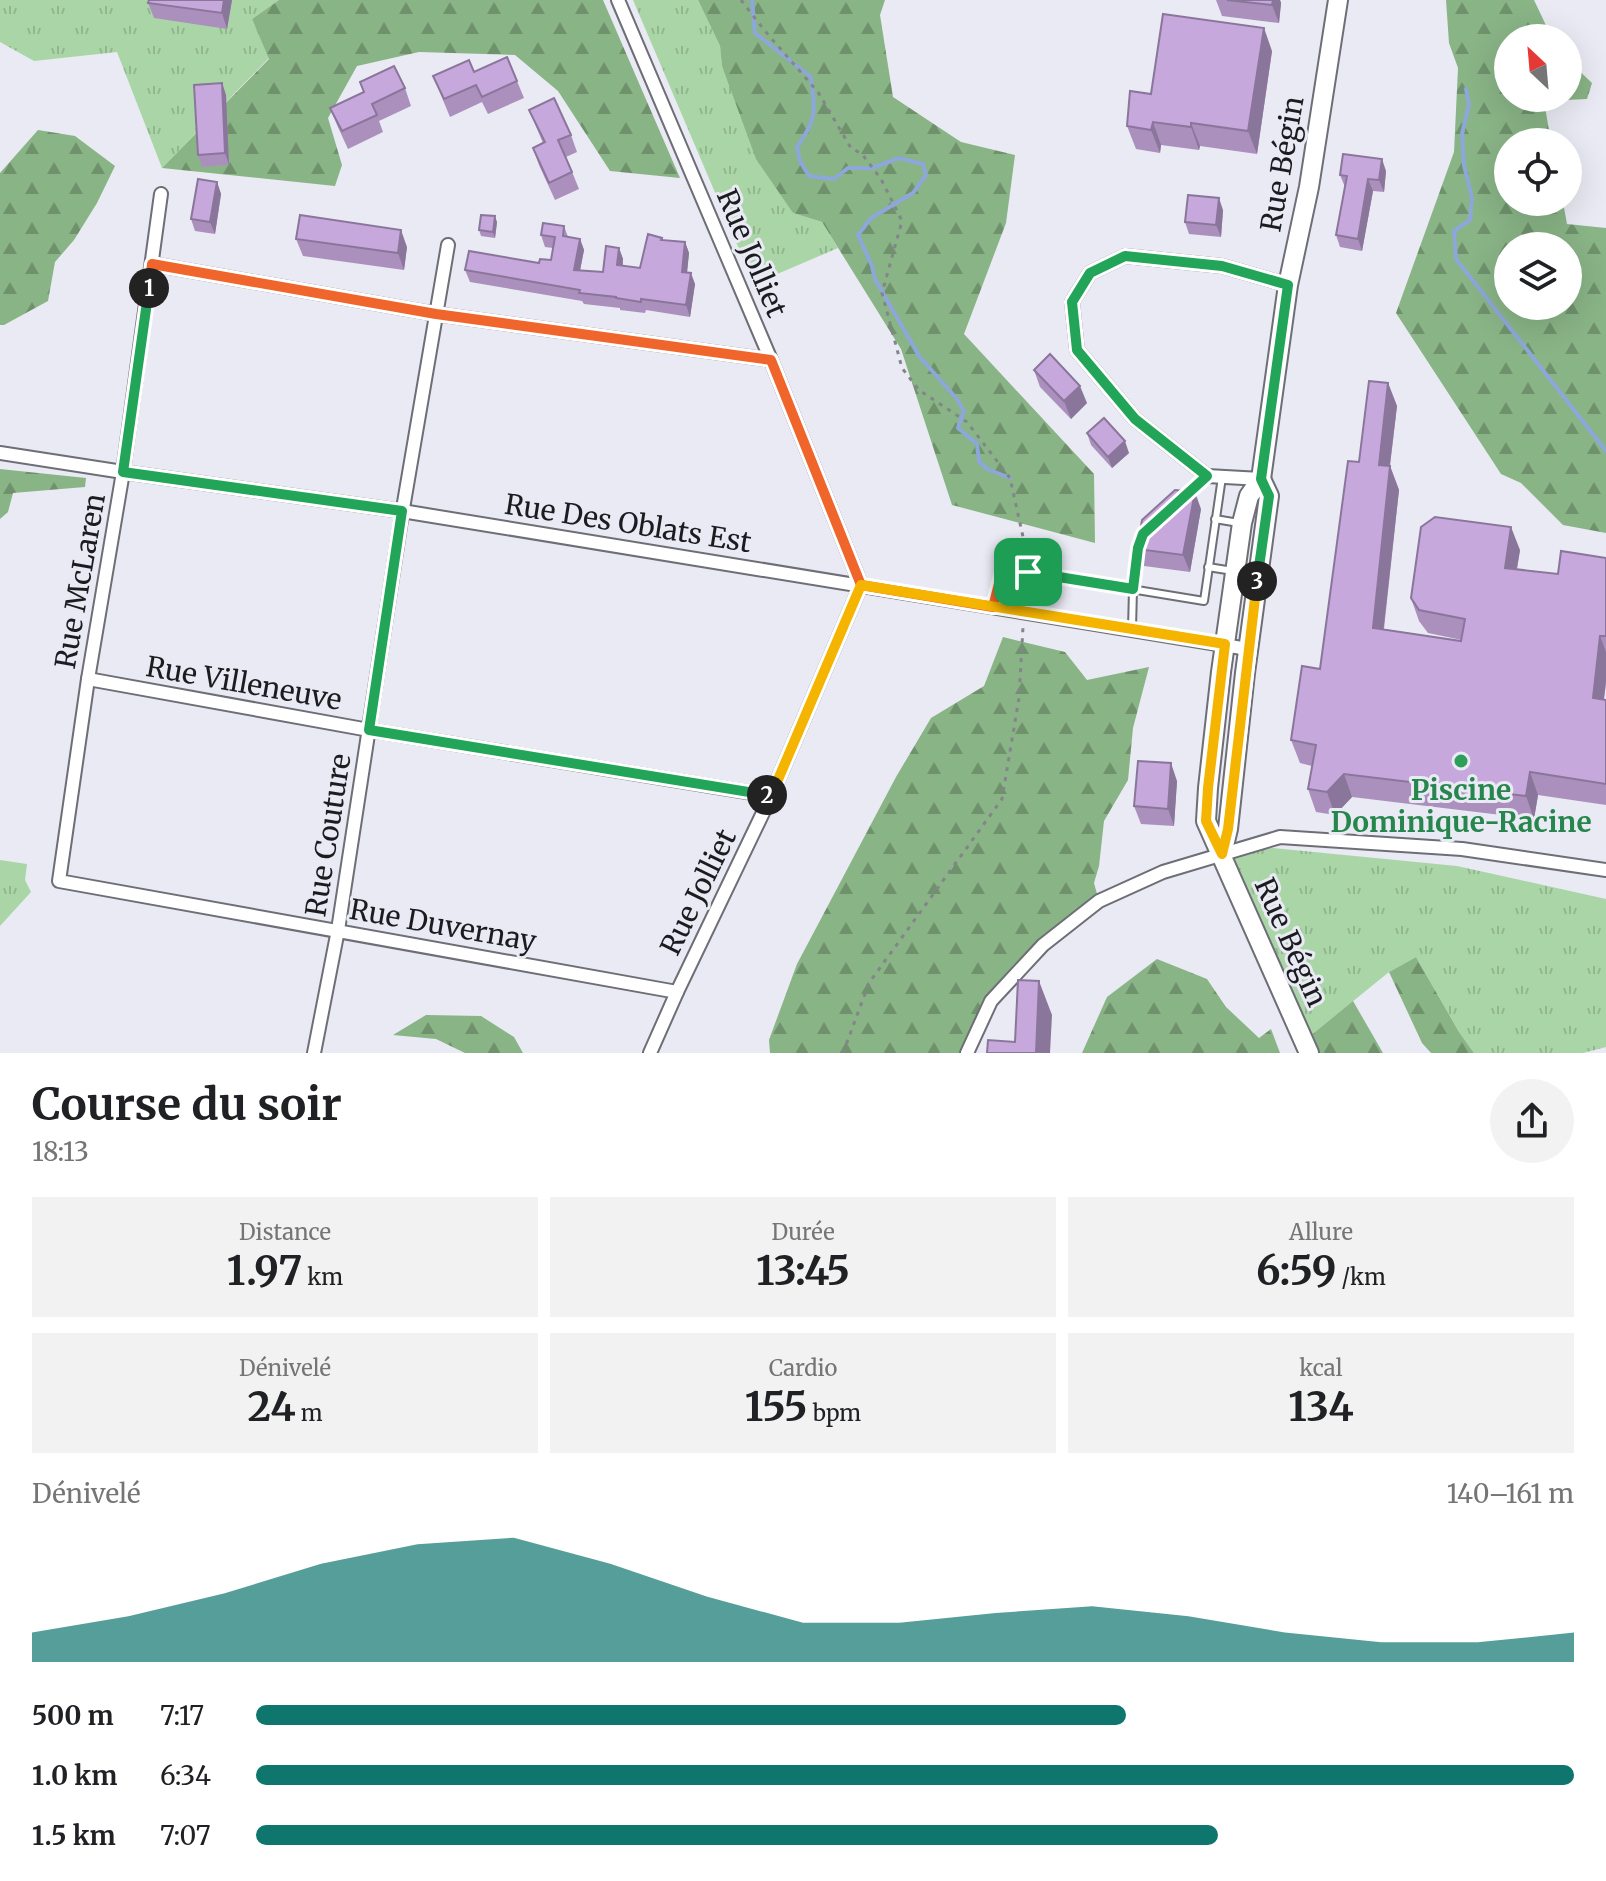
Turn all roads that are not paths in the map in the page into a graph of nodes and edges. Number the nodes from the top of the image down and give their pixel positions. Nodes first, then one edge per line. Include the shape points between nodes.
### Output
1 (618, 0) edge
2 (1338, 0) edge
3 (161, 194) dead end
4 (448, 245) dead end
5 (152, 264) junction
6 (1288, 285) junction
7 (436, 314) junction
8 (771, 360) junction
9 (0, 453) edge
10 (123, 472) junction
11 (1207, 476) junction
12 (1222, 477) junction
13 (1261, 479) junction
14 (1175, 505) edge
15 (402, 511) junction
16 (1215, 519) junction
17 (1242, 523) junction
18 (1143, 534) edge
19 (1208, 567) junction
20 (1236, 571) junction
21 (861, 585) junction
22 (1133, 589) junction
23 (993, 607) junction
24 (1132, 629) junction
25 (1225, 644) junction
26 (1248, 649) junction
27 (88, 679) junction
28 (369, 730) junction
29 (771, 796) junction
30 (1222, 854) junction
31 (1606, 870) edge
32 (59, 881) joint
33 (338, 930) junction
34 (677, 992) junction
35 (314, 1053) edge
36 (650, 1053) edge
37 (967, 1053) edge
38 (1309, 1053) edge

1 - 8 street, Rue Jolliet
2 - 6 street, Rue Bégin
3 - 5 street, Rue McLaren
4 - 7 street, Rue Couture
5 - 7 street
5 - 10 street, Rue McLaren
6 - 11 street via 1222,266 1125,256 1090,273 1072,302 1077,350 1135,419
6 - 13 street, Rue Bégin
7 - 8 street
7 - 15 street, Rue Couture
8 - 21 street, Rue Jolliet
9 - 10 street, Rue Des Oblats Est
10 - 15 street, Rue Des Oblats Est
10 - 27 street, Rue McLaren
11 - 12 street
11 - 14 lane
12 - 13 street
12 - 16 lane
13 - 17 street, Rue Bégin via 1249,496
13 - 26 street, Rue Bégin via 1269,496
15 - 21 street, Rue Des Oblats Est
15 - 28 street, Rue Couture
16 - 17 lane
16 - 19 lane
17 - 20 street, Rue Bégin
18 - 22 lane
19 - 20 lane
19 - 22 lane via 1204,601
20 - 25 street, Rue Bégin
21 - 23 street, Rue Des Oblats Est
21 - 29 street, Rue Jolliet
22 - 23 lane via 1003,568
22 - 24 lane
23 - 24 street, Rue Des Oblats Est
24 - 25 street, Rue Des Oblats Est
25 - 26 street, Rue Des Oblats Est
25 - 30 street, Rue Bégin via 1206,821
26 - 30 street, Rue Bégin
27 - 28 street, Rue Villeneuve
27 - 32 street, Rue McLaren
28 - 29 street, Rue Villeneuve
28 - 33 street, Rue Couture
29 - 34 street, Rue Jolliet
30 - 31 street via 1280,837 1462,849
30 - 37 street via 1163,872 1099,901 1043,945 991,1001
30 - 38 street, Rue Bégin
32 - 33 street, Rue Duvernay
33 - 34 street, Rue Duvernay
33 - 35 street, Rue Couture
34 - 36 street, Rue Jolliet

